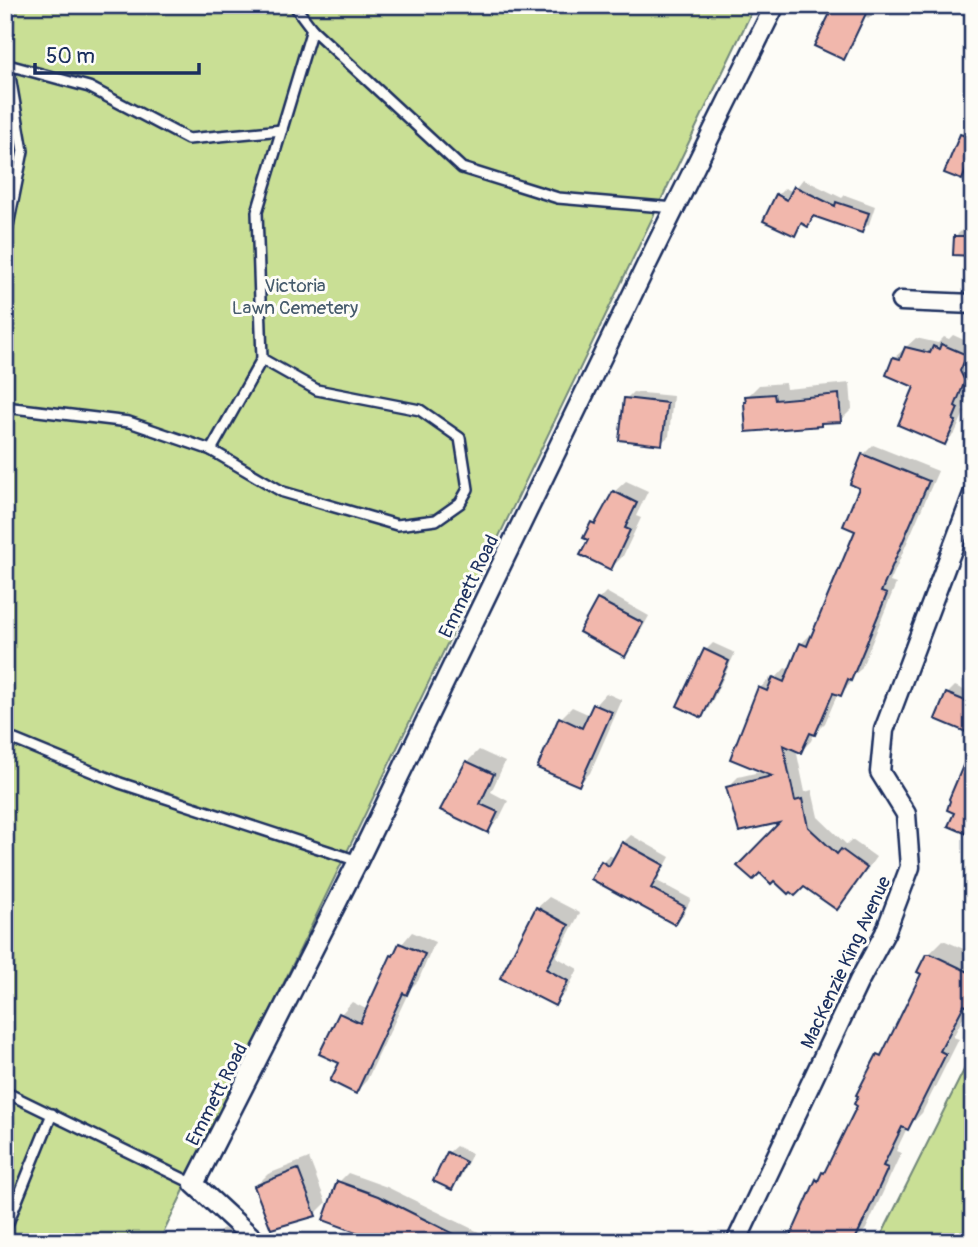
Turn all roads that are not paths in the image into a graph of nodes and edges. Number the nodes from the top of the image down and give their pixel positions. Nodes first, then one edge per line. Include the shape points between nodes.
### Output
1 (295, 5) edge
2 (775, 5) edge
3 (312, 29) junction
4 (6, 63) edge
5 (282, 130) junction
6 (675, 208) junction
7 (5, 241) edge
8 (901, 300) dead end
9 (973, 304) edge
10 (262, 359) junction
11 (5, 407) edge
12 (211, 450) junction
13 (973, 494) edge
14 (5, 736) edge
15 (358, 861) junction
16 (5, 1092) edge
17 (52, 1114) junction
18 (194, 1184) junction
19 (5, 1230) edge
20 (257, 1242) edge
21 (736, 1242) edge

1 - 3 lane
2 - 6 street, Emmett Road
3 - 5 lane
3 - 6 lane via 463,169 558,198
4 - 5 lane via 89,87 188,139
4 - 7 lane via 23,151
5 - 10 lane via 257,212
6 - 15 street, Emmett Road
8 - 9 street
10 - 12 lane
10 - 12 lane via 317,390 420,410 460,438 468,489 460,503 436,520 397,525 284,492
11 - 12 lane via 129,422
13 - 21 street, MacKenzie King Avenue via 884,730 880,772 906,814 910,867 885,933
14 - 15 lane via 120,783
15 - 18 street, Emmett Road
16 - 17 lane
17 - 18 lane
17 - 19 lane
18 - 20 street

